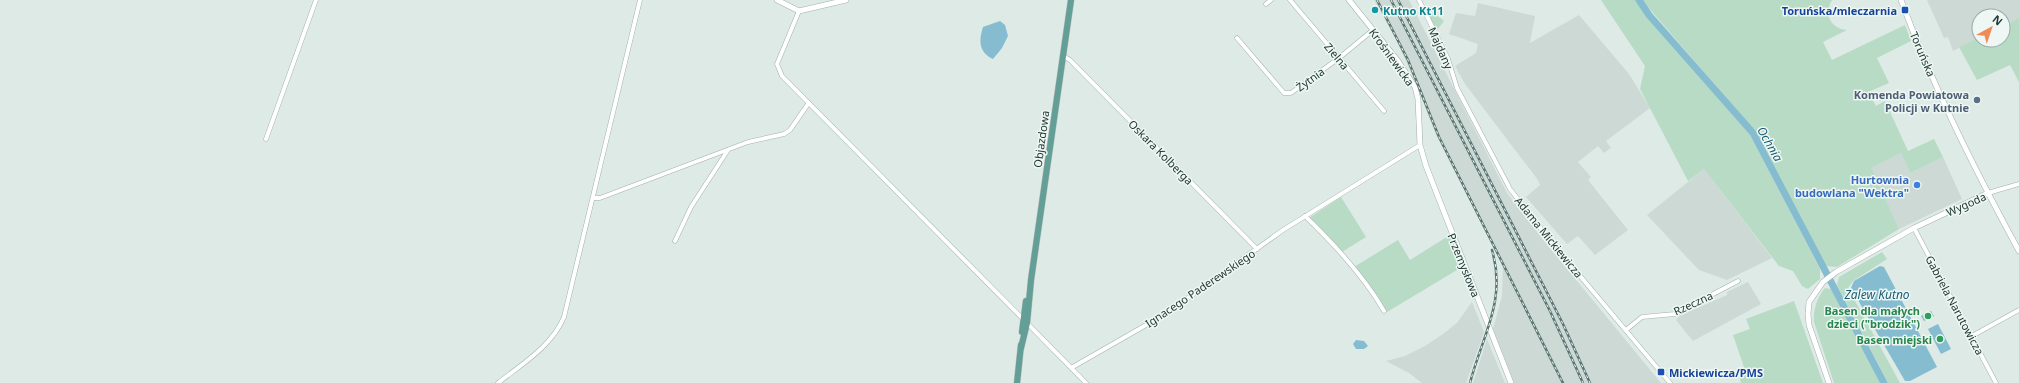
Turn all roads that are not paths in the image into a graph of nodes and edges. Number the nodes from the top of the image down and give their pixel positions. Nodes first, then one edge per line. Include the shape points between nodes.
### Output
1 (316, 0) edge
2 (640, 0) edge
3 (777, 0) edge
4 (846, 0) edge
5 (1071, 0) edge
6 (1271, 0) edge
7 (1290, 0) edge
8 (1349, 0) edge
9 (1419, 0) edge
10 (1901, 0) edge
11 (1266, 4) dead end
12 (799, 11) junction
13 (1373, 30) junction
14 (1237, 38) dead end
15 (1063, 56) junction
16 (1339, 58) junction
17 (1453, 75) joint
18 (808, 104) junction
19 (1384, 111) dead end
20 (266, 138) dead end
21 (1420, 145) junction
22 (728, 150) junction
23 (2019, 184) edge
24 (1988, 193) junction
25 (594, 198) junction
26 (1305, 216) junction
27 (1914, 228) junction
28 (675, 240) dead end
29 (1257, 249) junction
30 (2019, 251) edge
31 (1738, 281) dead end
32 (1384, 310) dead end
33 (2019, 310) edge
34 (1025, 321) junction
35 (1626, 330) junction
36 (1972, 336) junction
37 (1071, 368) junction
38 (498, 383) edge
39 (1016, 383) edge
40 (1086, 383) edge
41 (1511, 383) edge
42 (1670, 383) edge
43 (1828, 383) edge
44 (1995, 383) edge

1 - 20 street
2 - 25 street
3 - 12 street
4 - 12 street
5 - 15 main road, Objazdowa
6 - 11 street
7 - 16 street, Zielna
8 - 13 street, Krośniewicka
9 - 17 street, Majdany via 1448,59
10 - 24 street, Toruńska via 1926,62
12 - 18 street via 777,64 782,76
13 - 16 street, Żytnia
13 - 21 street, Krośniewicka via 1398,61 1416,91
14 - 16 street, Żytnia via 1287,94
15 - 29 street, Oskara Kolberga via 1070,60
15 - 34 main road, Objazdowa
16 - 19 street, Zielna
17 - 35 street, Adama Mickiewicza via 1460,94 1510,189
18 - 22 street via 790,130 784,134 748,142
18 - 34 street
21 - 26 street, Ignacego Paderewskiego
21 - 41 street, Przemysłowa
22 - 25 street via 600,198
22 - 28 street via 691,207
23 - 24 street, Wygoda
24 - 27 street, Wygoda
24 - 30 street, Toruńska
25 - 38 street via 560,327 545,345
26 - 29 street, Ignacego Paderewskiego
26 - 32 street via 1340,252
27 - 36 street, Gabriela Narutowicza
27 - 43 street, Wygoda via 1836,272 1822,282 1809,302 1808,325
29 - 37 street, Ignacego Paderewskiego via 1167,313
31 - 35 street, Rzeczna via 1675,314 1642,317
33 - 36 street
34 - 37 street
34 - 39 main road, Objazdowa
35 - 42 street, Adama Mickiewicza
36 - 44 street, Gabriela Narutowicza
37 - 40 street

